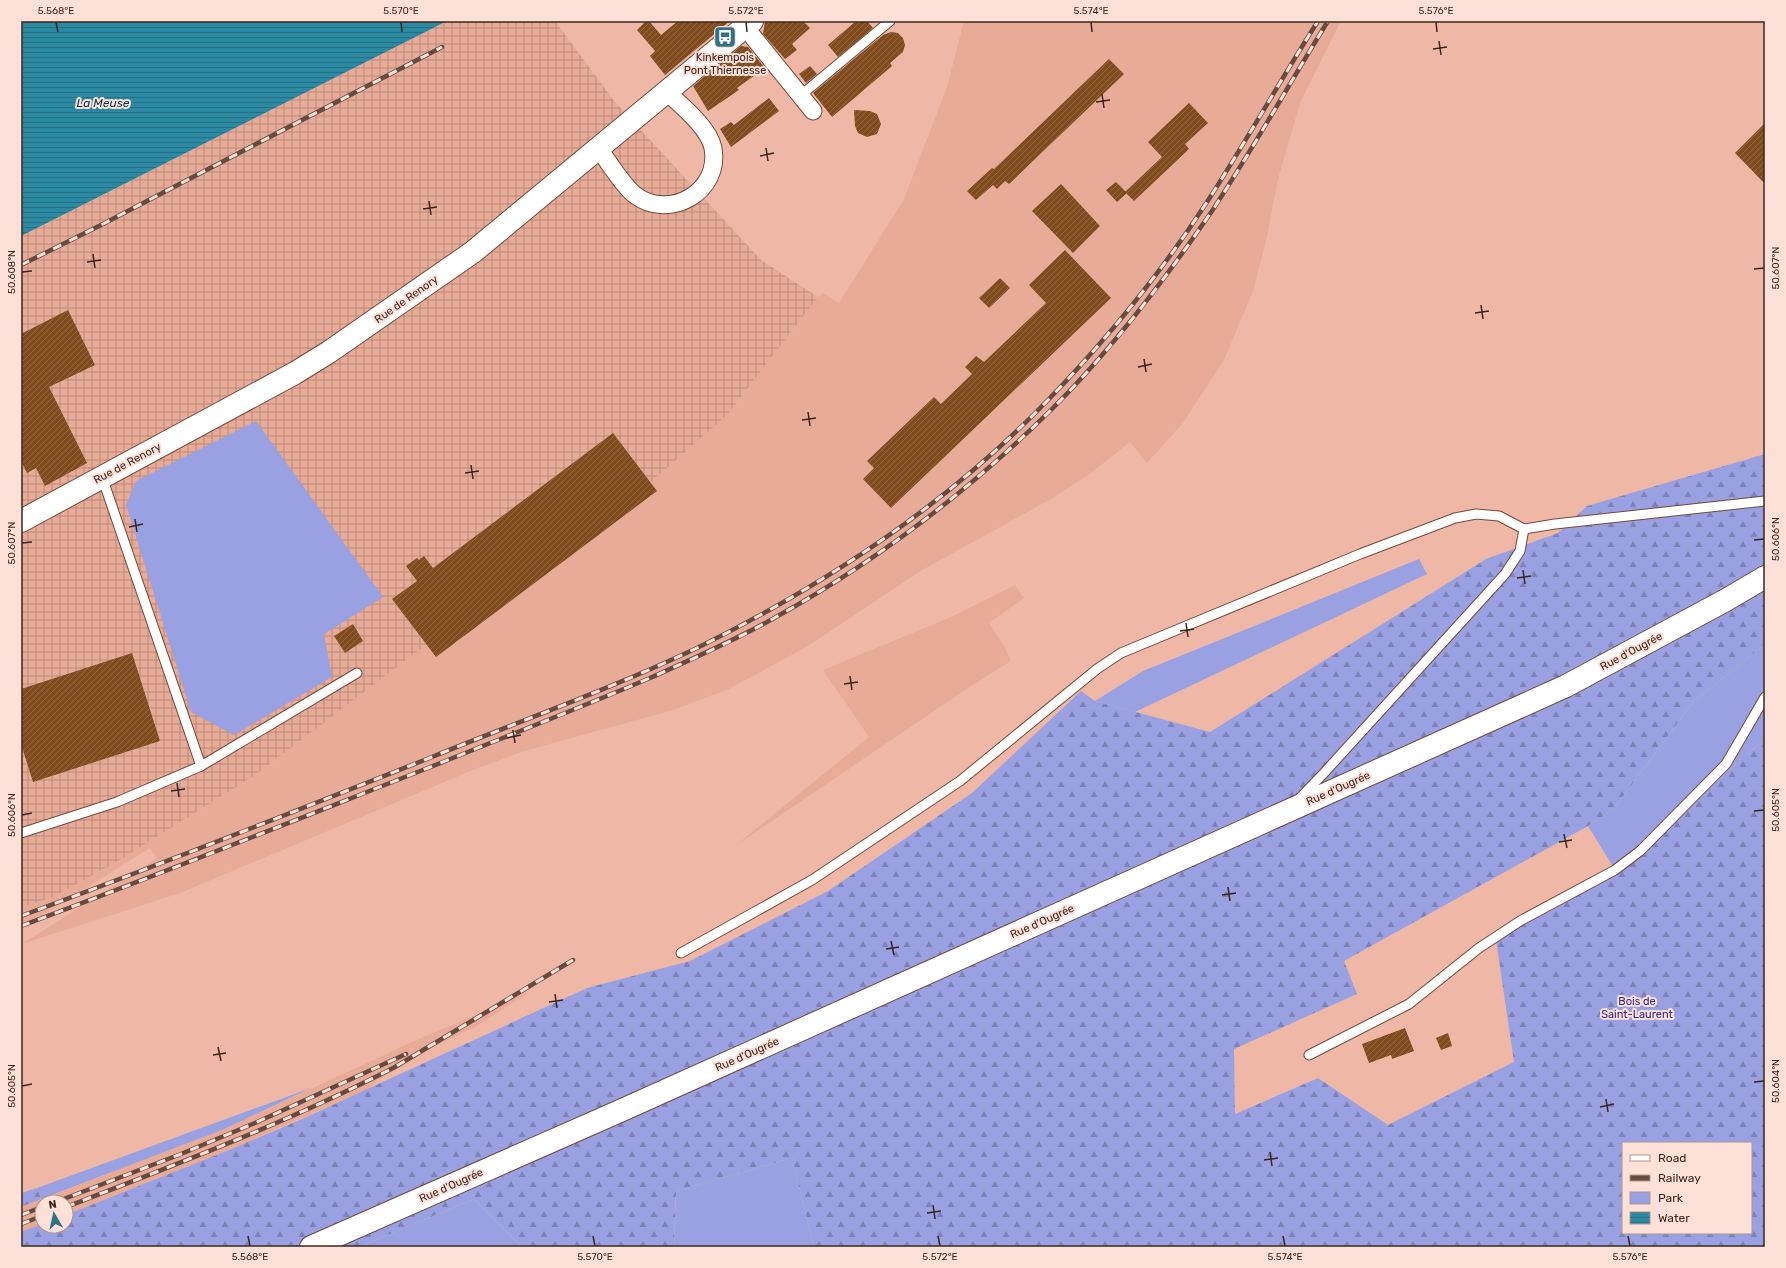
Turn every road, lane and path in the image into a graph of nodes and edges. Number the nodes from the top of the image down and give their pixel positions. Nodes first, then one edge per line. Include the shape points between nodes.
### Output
1 (890, 21) edge
2 (748, 24) edge
3 (667, 92) junction
4 (800, 96) junction
5 (813, 111) dead end
6 (599, 148) junction
7 (102, 477) junction
8 (1765, 501) edge
9 (21, 521) edge
10 (1524, 530) junction
11 (1765, 577) edge
12 (357, 673) dead end
13 (1765, 697) edge
14 (201, 766) junction
15 (1288, 810) junction
16 (21, 833) edge
17 (681, 953) dead end
18 (1309, 1055) dead end
19 (311, 1247) edge

1 - 4 lane
2 - 3 main road, Rue de Renory
2 - 4 street
3 - 6 main road, Rue de Renory
3 - 6 street via 708,134 713,148 710,174 705,185 695,194 680,203 665,206 649,202 634,194
4 - 5 street
6 - 7 main road, Rue de Renory via 473,252 329,352
7 - 9 main road, Rue de Renory
7 - 14 lane
8 - 10 lane via 1554,524
10 - 15 lane via 1520,551 1505,574
10 - 17 lane via 1499,516 1476,514 1455,518 1360,554 1120,653 960,781 812,880
11 - 15 main road, Rue d'Ougrée via 1566,686
12 - 14 lane
13 - 18 lane via 1726,764 1640,851 1615,870 1520,921 1479,948 1409,1004
14 - 16 lane via 117,802
15 - 19 main road, Rue d'Ougrée via 620,1111

